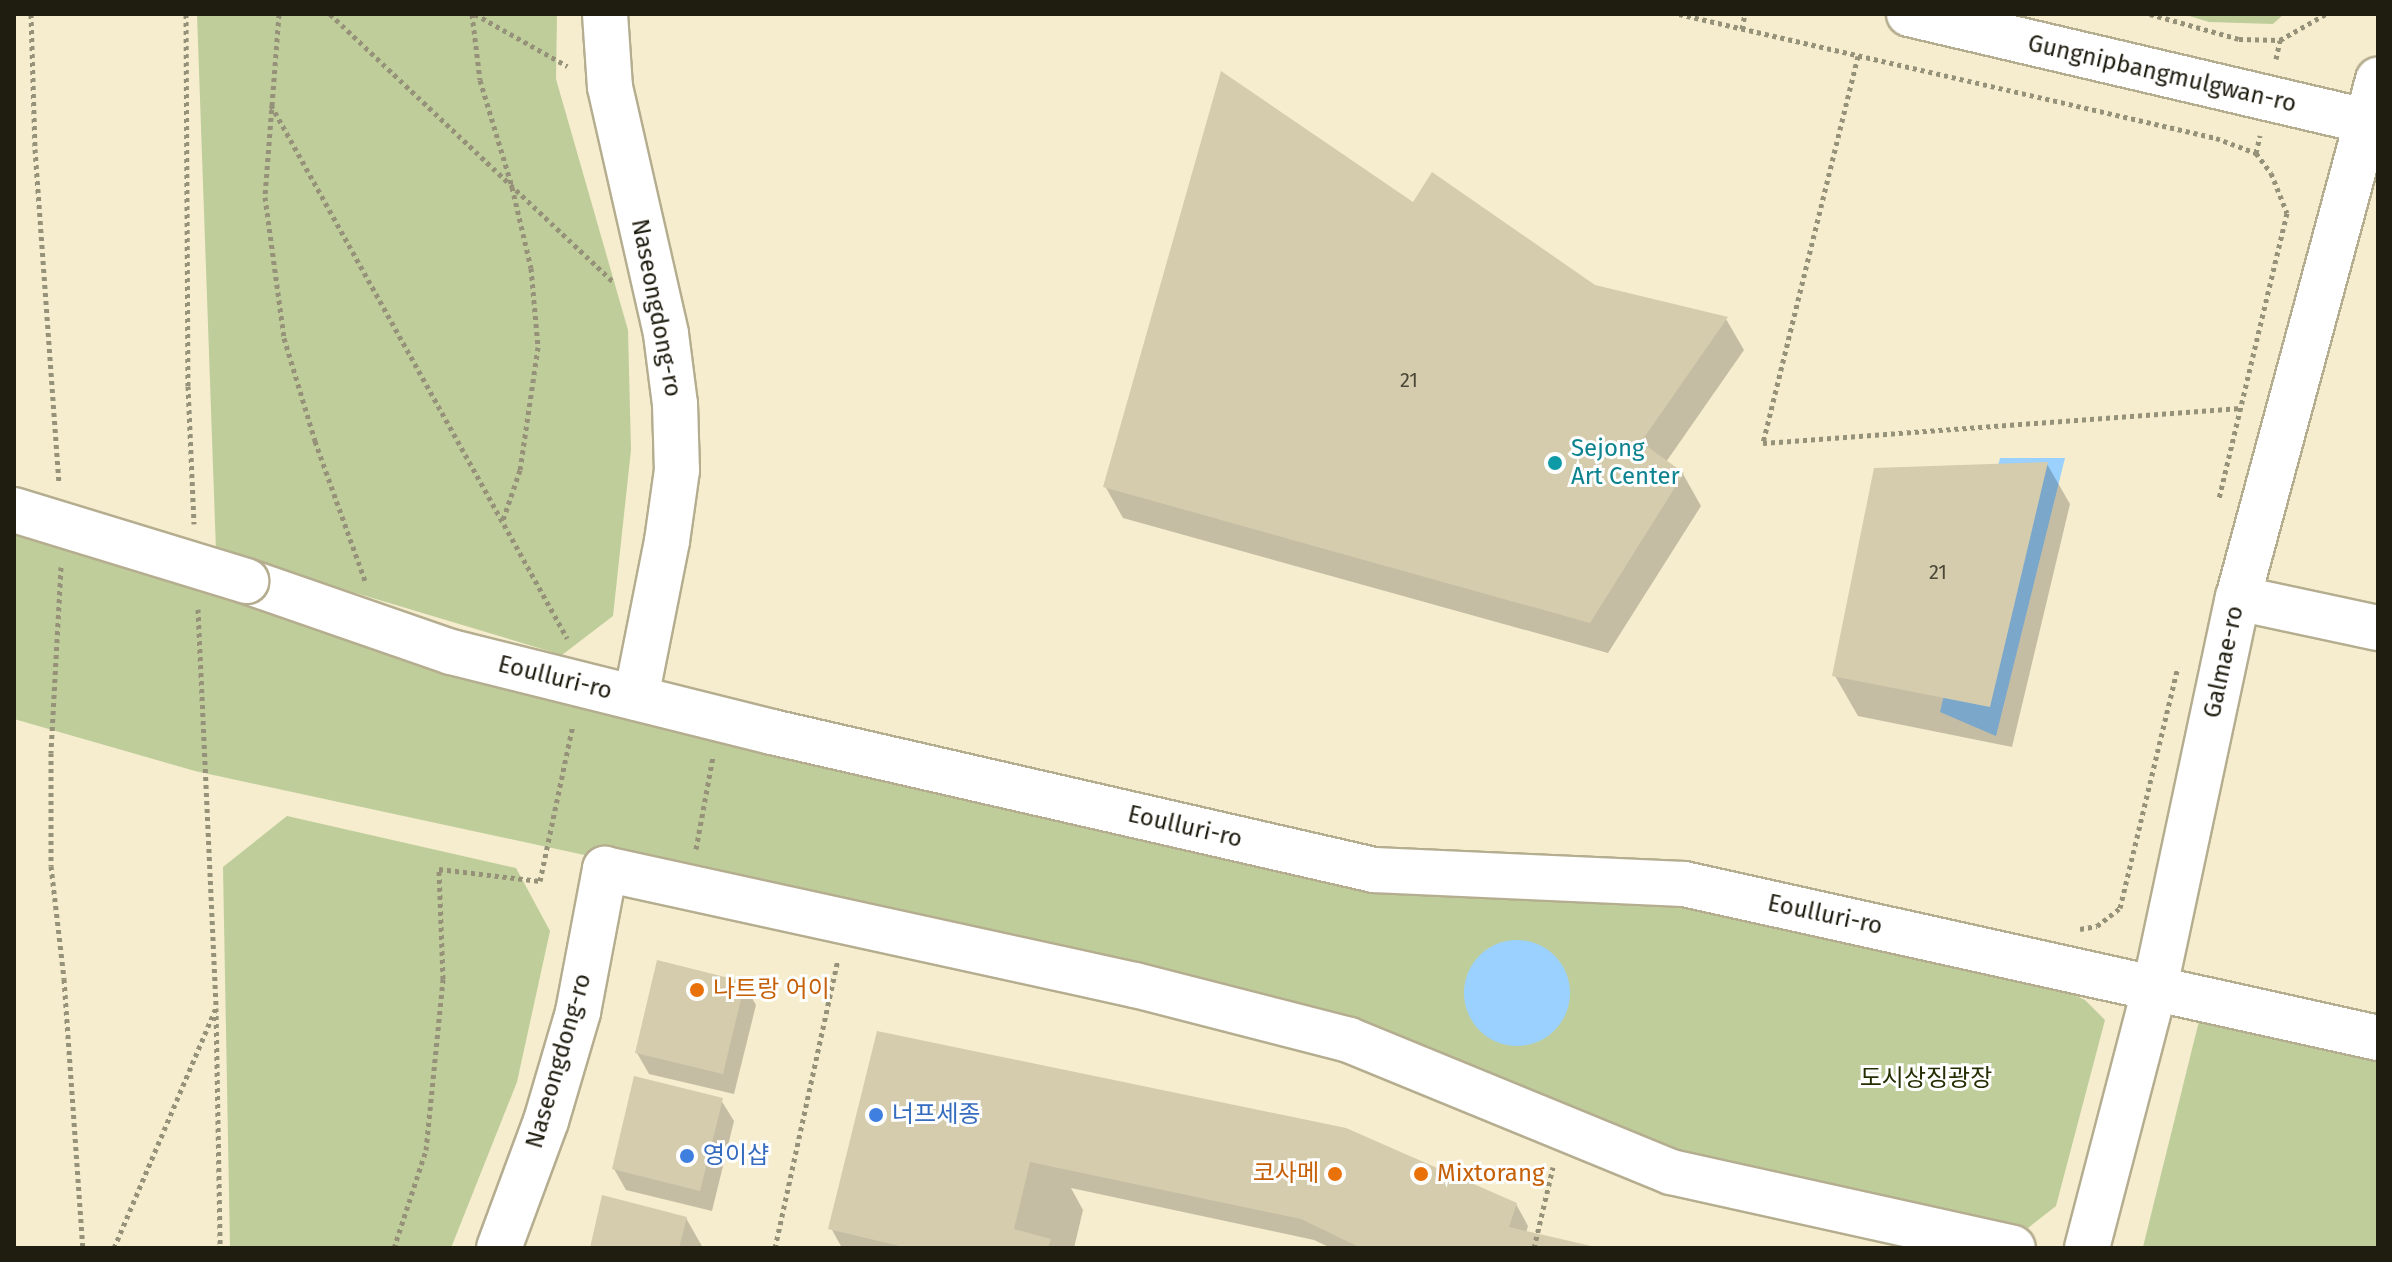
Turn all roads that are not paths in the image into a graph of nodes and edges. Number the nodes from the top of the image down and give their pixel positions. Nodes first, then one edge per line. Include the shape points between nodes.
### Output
1 (605, 14) edge
2 (1909, 14) edge
3 (2378, 80) edge
4 (2373, 123) edge
5 (14, 510) edge
6 (2238, 598) junction
7 (2378, 628) edge
8 (636, 698) junction
9 (2155, 987) junction
10 (2378, 1038) edge
11 (499, 1248) edge
12 (2013, 1248) edge
13 (2087, 1248) edge

1 - 8 street, Naseongdong-ro via 610,87 666,334 675,404 677,470
2 - 4 street, Gungnipbangmulgwan-ro
3 - 4 street, Galmae-ro
4 - 6 street, Galmae-ro
5 - 8 street, Eoulluri-ro, bridge via 246,581 451,652
6 - 7 street
6 - 9 street, Galmae-ro
8 - 9 street, Eoulluri-ro via 1374,870 1684,884
9 - 10 street, Eoulluri-ro
9 - 13 street, Galmae-ro
11 - 12 street, Naseongdong-ro via 546,1121 578,1012 605,869 1135,985 1349,1040 1671,1172

